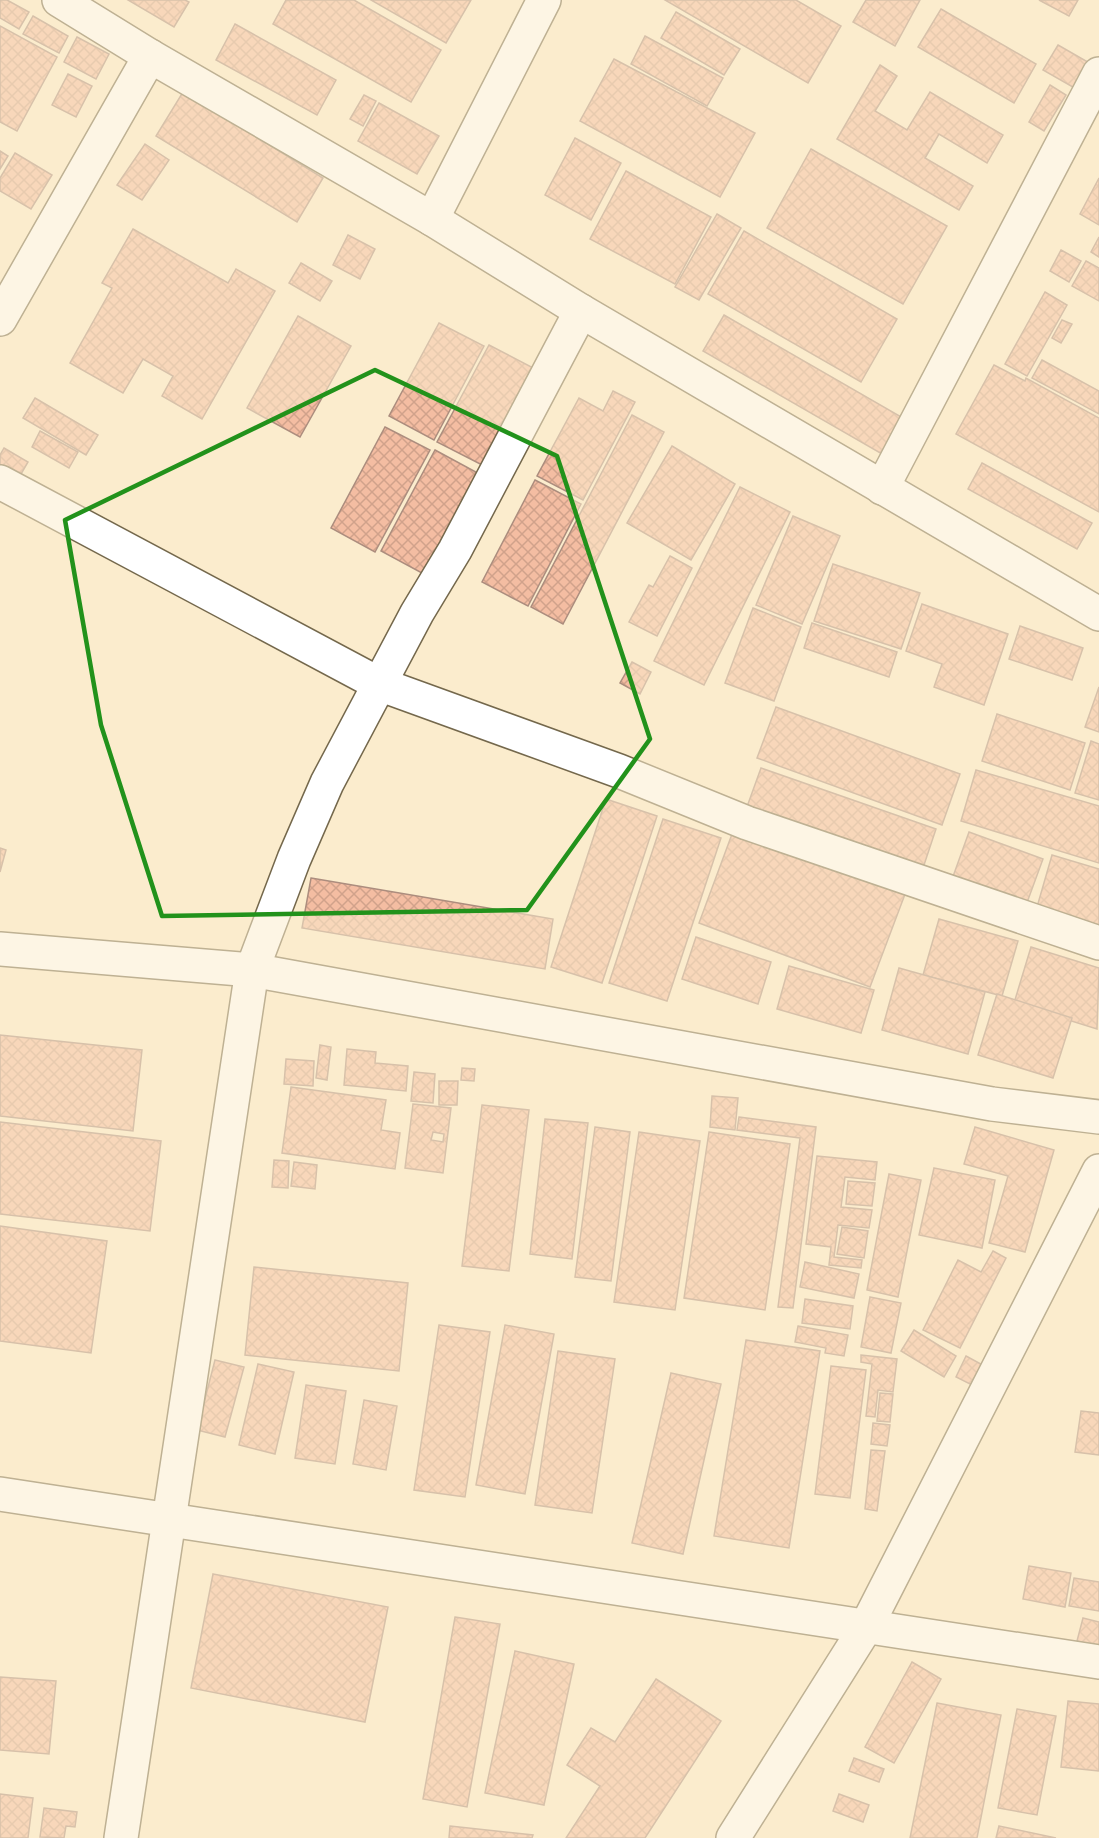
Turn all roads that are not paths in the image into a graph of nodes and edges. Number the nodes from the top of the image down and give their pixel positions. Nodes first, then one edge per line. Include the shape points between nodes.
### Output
1 (59, 0) edge
2 (544, 0) edge
3 (150, 56) junction
4 (1099, 74) edge
5 (432, 219) junction
6 (581, 311) junction
7 (0, 319) edge
8 (0, 482) edge
9 (882, 488) junction
10 (1099, 614) edge
11 (379, 684) junction
12 (1099, 943) edge
13 (0, 949) edge
14 (252, 970) junction
15 (1099, 1117) edge
16 (1099, 1171) edge
17 (0, 1494) edge
18 (167, 1520) junction
19 (866, 1627) junction
20 (1099, 1662) edge
21 (121, 1838) edge
22 (733, 1838) edge

1 - 3 street
2 - 5 street
3 - 5 street
3 - 7 street
4 - 9 street
5 - 6 street
6 - 9 street
6 - 11 street via 455,550
8 - 11 street
9 - 10 street
11 - 12 street via 619,771 747,823
11 - 14 street via 322,794
13 - 14 street
14 - 15 street via 992,1104
14 - 18 street
16 - 19 street
17 - 18 street
18 - 19 street
18 - 21 street
19 - 20 street
19 - 22 street

